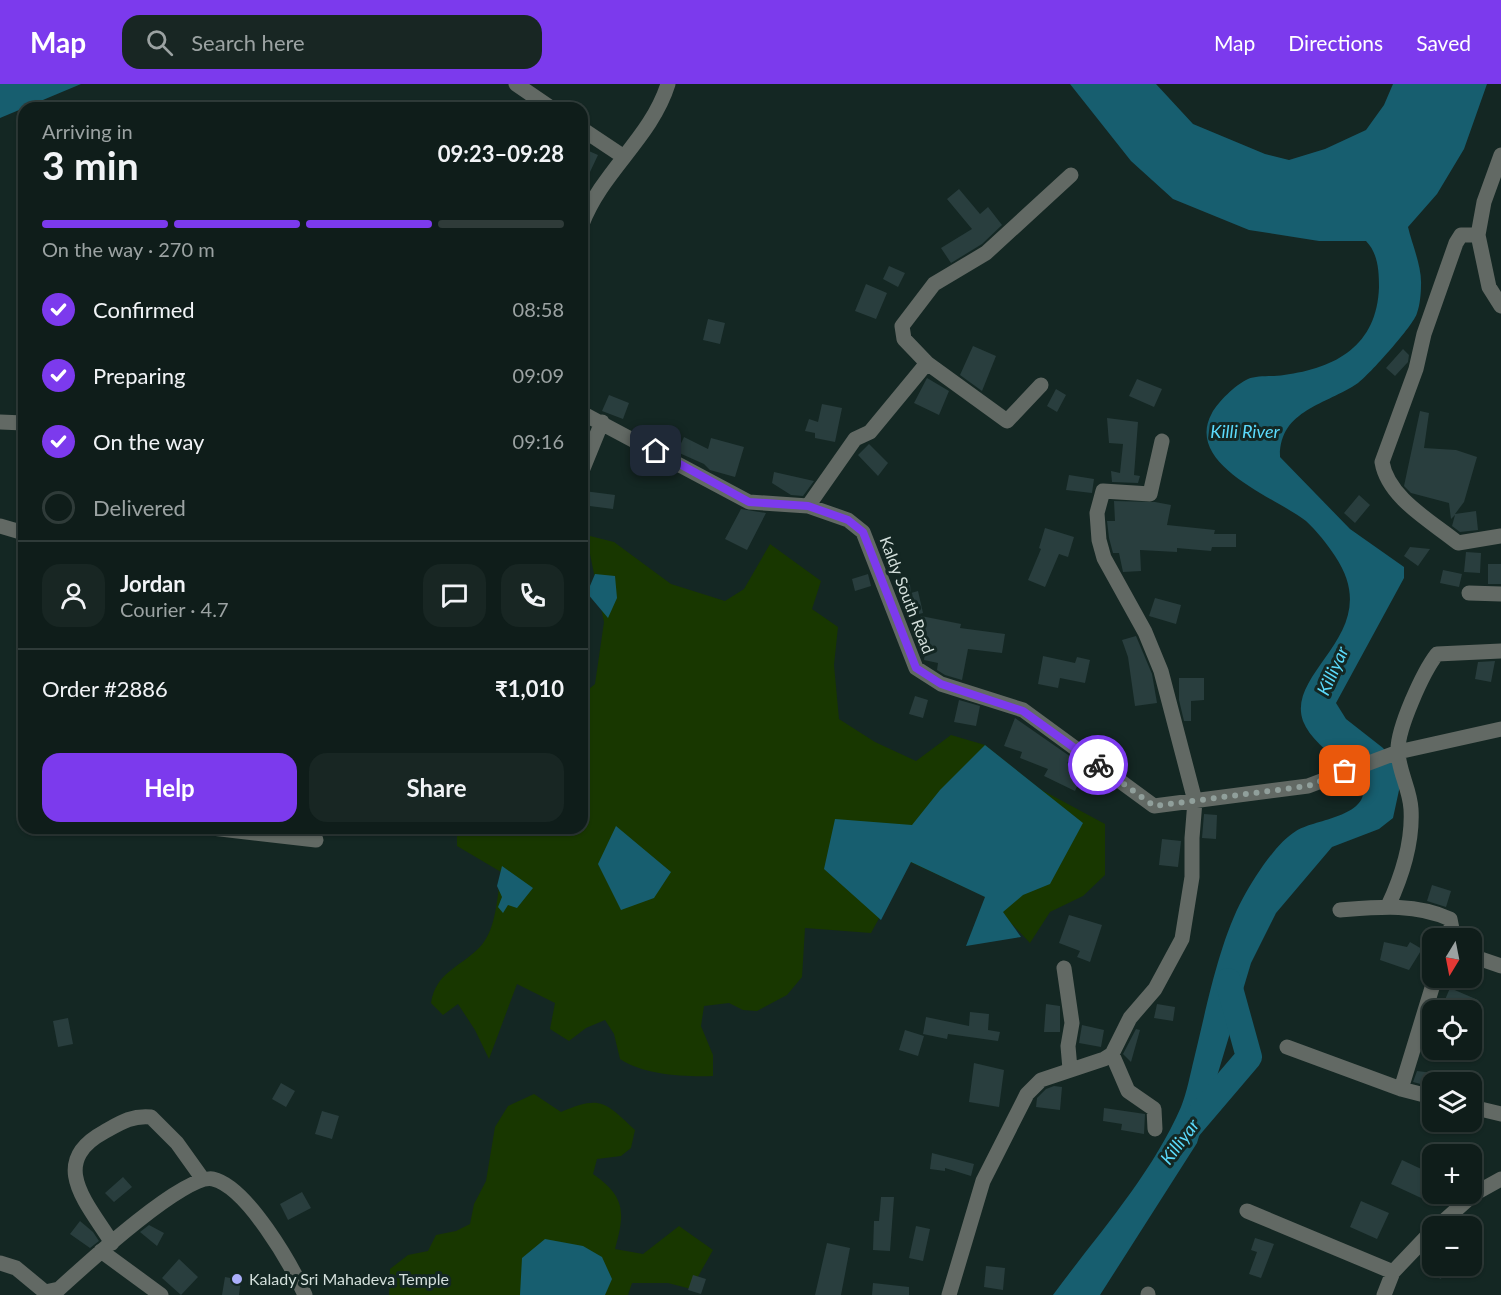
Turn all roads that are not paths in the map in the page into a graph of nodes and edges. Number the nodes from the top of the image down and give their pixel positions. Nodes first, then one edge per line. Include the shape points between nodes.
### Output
1 (516, 84) edge
2 (668, 84) edge
3 (542, 102) edge
4 (588, 133) edge
5 (1501, 155) edge
6 (624, 157) junction
7 (1071, 175) dead end
8 (588, 207) edge
9 (1478, 235) junction
10 (1500, 301) edge
11 (927, 363) junction
12 (1041, 385) dead end
13 (588, 416) edge
14 (0, 422) edge
15 (602, 422) junction
16 (18, 423) edge
17 (1162, 441) dead end
18 (588, 456) edge
19 (808, 506) junction
20 (0, 526) edge
21 (18, 531) edge
22 (1501, 536) edge
23 (1469, 593) dead end
24 (1501, 594) edge
25 (1501, 651) edge
26 (1501, 729) edge
27 (1398, 752) junction
28 (1195, 801) junction
29 (264, 834) edge
30 (316, 840) dead end
31 (1388, 906) junction
32 (1340, 910) dead end
33 (1452, 928) edge
34 (1482, 959) edge
35 (1501, 966) edge
36 (1064, 968) dead end
37 (1432, 988) edge
38 (1287, 1047) dead end
39 (1112, 1054) junction
40 (1070, 1069) junction
41 (1401, 1089) junction
42 (1422, 1094) edge
43 (1482, 1109) edge
44 (1501, 1114) edge
45 (1155, 1129) dead end
46 (202, 1178) junction
47 (1501, 1179) edge
48 (1247, 1211) dead end
49 (1449, 1216) edge
50 (1422, 1242) edge
51 (106, 1247) junction
52 (0, 1263) edge
53 (1393, 1272) junction
54 (160, 1295) edge
55 (305, 1295) edge
56 (949, 1295) edge
57 (1384, 1295) edge

1 - 3 street
2 - 6 street via 660,109
4 - 6 street
5 - 9 street via 1484,202
6 - 8 street
7 - 11 street via 986,253 934,284 918,303 902,326 904,339
9 - 10 street via 1488,287
9 - 22 street via 1461,235 1456,243 1382,462 1384,478 1394,490 1458,543
11 - 12 street via 1007,421
11 - 19 street via 870,432 855,439
13 - 15 street, Kaldy South Road
14 - 16 street
15 - 18 street
15 - 19 street, Kaldy South Road via 749,502
17 - 28 street via 1150,494 1103,491 1098,513 1099,540 1104,558 1145,632 1161,671
19 - 28 street, Kaldy South Road via 848,520 863,532 916,668 927,677 1023,711 1154,806
20 - 21 street
23 - 24 street
25 - 27 street via 1437,654 1399,734
26 - 27 street, Kaldy South Road
27 - 28 street, Kaldy South Road via 1308,786
27 - 31 street via 1411,808 1400,881
28 - 39 street via 1192,877 1182,939 1155,989 1130,1018
29 - 30 street
31 - 32 street
31 - 33 street via 1434,912 1450,919
34 - 35 street
36 - 40 street via 1072,1023
37 - 41 street
38 - 41 street
39 - 40 street
39 - 45 street via 1128,1090 1154,1109
40 - 56 street via 1041,1080 1027,1094 1012,1121 984,1181
41 - 42 street
43 - 44 street
46 - 51 street
46 - 51 street via 177,1143 151,1117 124,1120 86,1143 74,1168 77,1185
46 - 55 street via 228,1186 246,1202
47 - 49 street via 1474,1194
48 - 53 street
50 - 53 street
51 - 52 street via 59,1288 45,1292 16,1268
51 - 54 street
53 - 57 street

